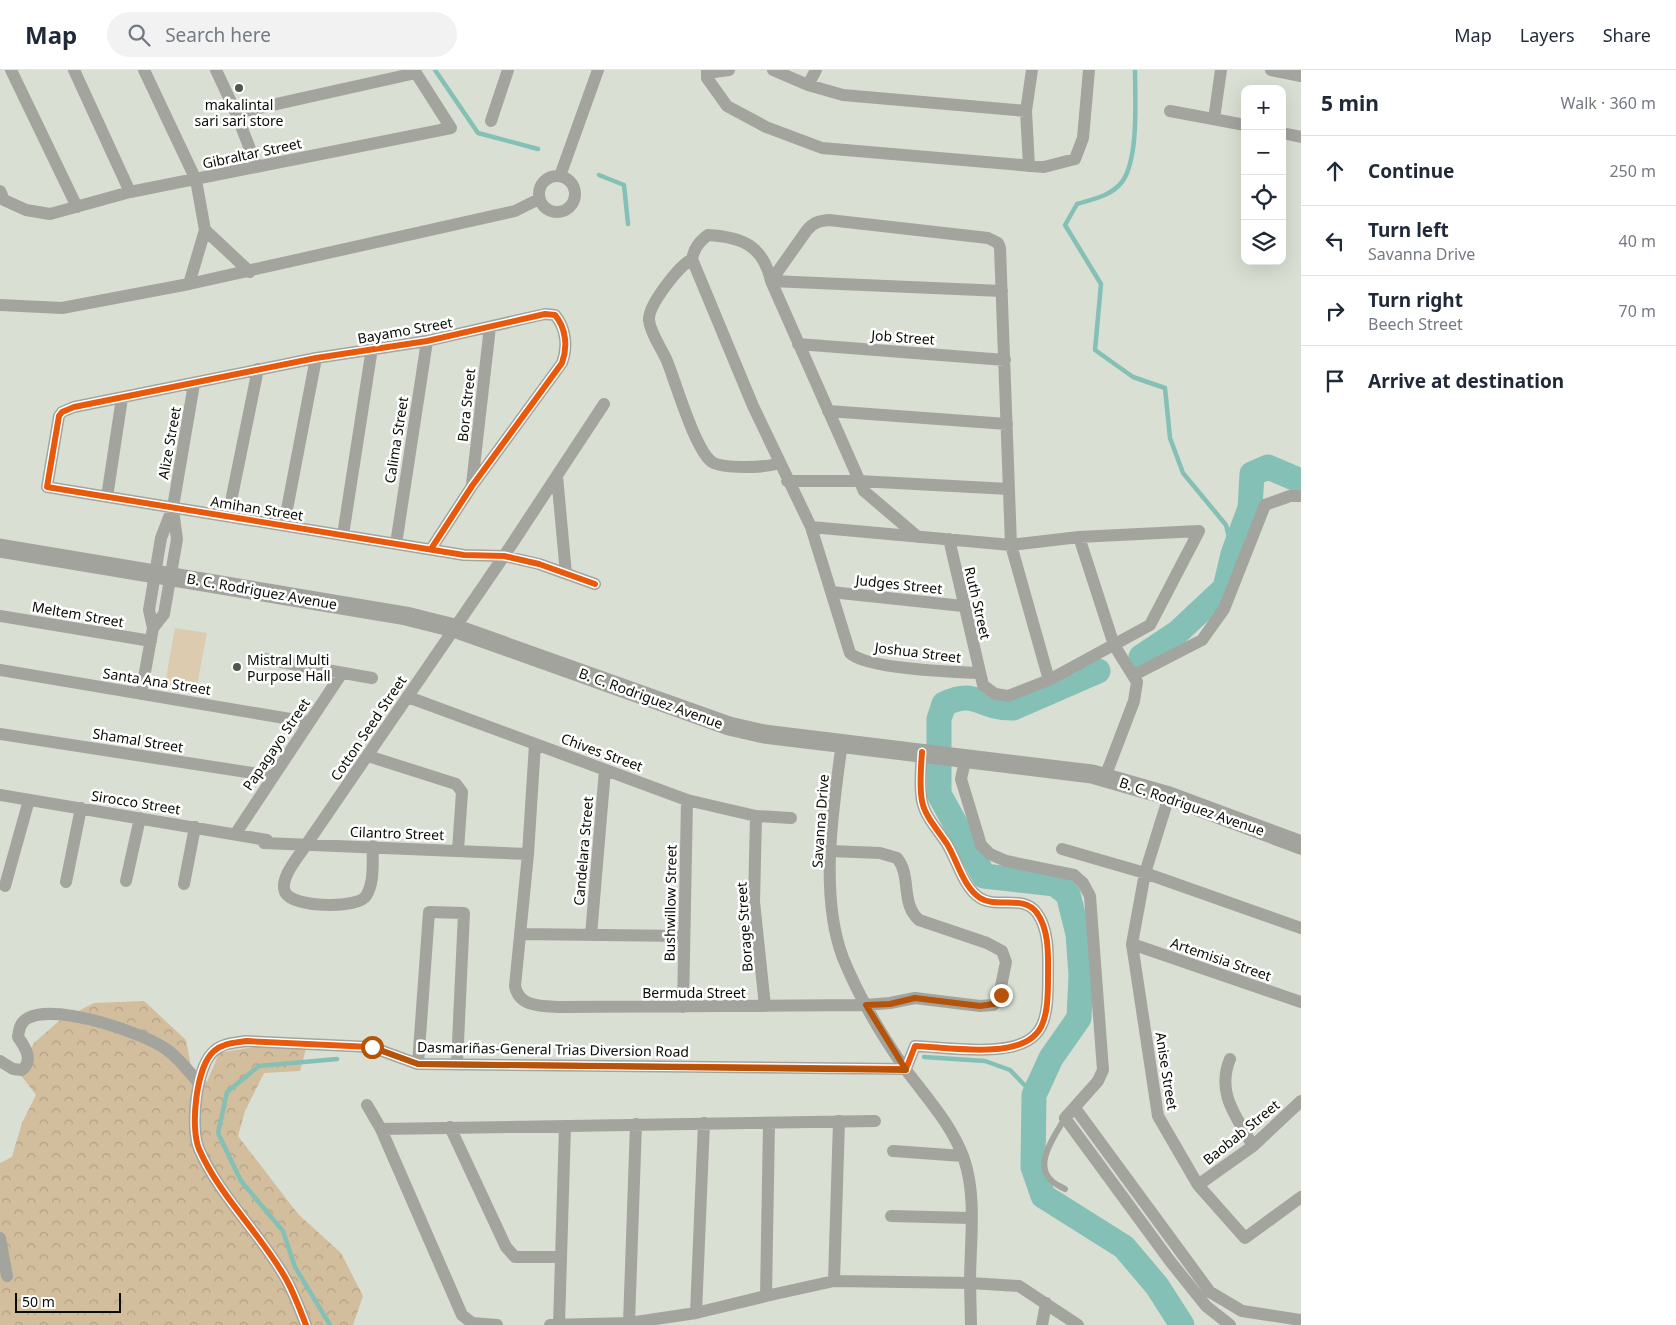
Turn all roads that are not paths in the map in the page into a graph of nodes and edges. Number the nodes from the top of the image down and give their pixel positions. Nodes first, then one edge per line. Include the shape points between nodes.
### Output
1 (11, 70) edge
2 (74, 70) edge
3 (144, 70) edge
4 (216, 70) edge
5 (508, 70) edge
6 (598, 70) edge
7 (729, 70) edge
8 (773, 70) edge
9 (816, 70) edge
10 (1032, 70) edge
11 (1089, 70) edge
12 (1221, 70) edge
13 (415, 71) edge
14 (1277, 71) edge
15 (707, 72) edge
16 (1301, 76) edge
17 (808, 85) junction
18 (1026, 111) junction
19 (1170, 111) dead end
20 (236, 113) junction
21 (1214, 119) junction
22 (491, 121) dead end
23 (1241, 125) edge
24 (1286, 134) edge
25 (1301, 137) edge
26 (1029, 166) junction
27 (256, 167) junction
28 (560, 176) junction
29 (196, 180) junction
30 (0, 191) edge
31 (130, 192) junction
32 (539, 199) junction
33 (76, 207) junction
34 (205, 230) junction
35 (692, 259) junction
36 (250, 272) junction
37 (771, 281) junction
38 (189, 284) junction
39 (1002, 291) junction
40 (0, 305) edge
41 (490, 328) junction
42 (426, 341) junction
43 (798, 344) junction
44 (372, 348) junction
45 (316, 358) junction
46 (1005, 360) junction
47 (258, 369) junction
48 (194, 384) junction
49 (122, 398) junction
50 (604, 404) dead end
51 (828, 411) junction
52 (1007, 424) junction
53 (779, 463) junction
54 (556, 476) junction
55 (787, 481) junction
56 (859, 481) junction
57 (472, 486) junction
58 (47, 487) joint
59 (1009, 490) junction
60 (107, 496) junction
61 (1301, 496) edge
62 (173, 507) junction
63 (228, 516) junction
64 (284, 526) junction
65 (811, 527) junction
66 (343, 535) junction
67 (918, 537) junction
68 (1079, 537) junction
69 (949, 540) junction
70 (396, 544) junction
71 (1011, 545) junction
72 (0, 548) edge
73 (431, 549) junction
74 (504, 556) junction
75 (163, 574) junction
76 (566, 574) junction
77 (595, 584) dead end
78 (832, 592) junction
79 (963, 606) junction
80 (0, 616) edge
81 (454, 628) junction
82 (151, 641) junction
83 (1114, 645) junction
84 (264, 659) dead end
85 (0, 670) edge
86 (342, 673) junction
87 (979, 673) junction
88 (1134, 675) junction
89 (372, 678) dead end
90 (1049, 680) junction
91 (141, 694) junction
92 (408, 697) junction
93 (308, 722) junction
94 (0, 734) edge
95 (842, 743) junction
96 (535, 744) junction
97 (924, 752) junction
98 (368, 756) junction
99 (964, 757) junction
100 (605, 770) junction
101 (272, 776) junction
102 (1105, 777) junction
103 (0, 795) edge
104 (1170, 796) junction
105 (29, 800) junction
106 (687, 800) junction
107 (81, 808) junction
108 (756, 816) junction
109 (140, 818) junction
110 (791, 818) dead end
111 (195, 827) junction
112 (236, 833) junction
113 (266, 842) joint
114 (1301, 844) edge
115 (306, 845) junction
116 (372, 846) junction
117 (1062, 849) dead end
118 (458, 850) junction
119 (830, 851) junction
120 (528, 854) junction
121 (1145, 873) junction
122 (126, 881) dead end
123 (66, 882) dead end
124 (184, 884) dead end
125 (5, 886) dead end
126 (1301, 928) edge
127 (520, 934) junction
128 (592, 935) junction
129 (684, 936) junction
130 (1132, 944) junction
131 (1301, 1002) edge
132 (866, 1005) junction
133 (765, 1006) junction
134 (683, 1007) junction
135 (1230, 1058) dead end
136 (0, 1061) edge
137 (418, 1064) junction
138 (457, 1064) junction
139 (906, 1070) junction
140 (199, 1083) junction
141 (1301, 1101) edge
142 (367, 1105) dead end
143 (1075, 1108) junction
144 (1065, 1118) junction
145 (839, 1121) junction
146 (875, 1121) dead end
147 (770, 1122) junction
148 (704, 1123) junction
149 (636, 1124) junction
150 (566, 1126) junction
151 (381, 1128) junction
152 (450, 1128) junction
153 (1253, 1146) junction
154 (893, 1151) dead end
155 (963, 1156) junction
156 (1198, 1185) junction
157 (1064, 1189) dead end
158 (1299, 1204) edge
159 (891, 1216) dead end
160 (970, 1218) junction
161 (0, 1238) edge
162 (561, 1257) junction
163 (7, 1276) dead end
164 (834, 1281) junction
165 (970, 1283) junction
166 (766, 1296) junction
167 (1046, 1304) junction
168 (696, 1313) junction
169 (1301, 1320) edge
170 (629, 1323) junction
171 (306, 1325) edge
172 (496, 1325) edge
173 (550, 1325) edge
174 (559, 1325) edge
175 (971, 1325) edge
176 (1042, 1325) edge
177 (1078, 1325) edge
178 (1230, 1325) edge

1 - 33 street
2 - 31 street
3 - 29 street
4 - 20 street
5 - 22 street
6 - 28 street
7 - 15 street
8 - 17 street
9 - 17 street
10 - 18 street
11 - 26 street via 1083,138 1074,159 1044,167
12 - 21 street
13 - 20 street
13 - 27 street, Gibraltar Street via 451,128
14 - 16 street
15 - 26 street via 707,78 727,106 766,127 822,148
17 - 18 street via 843,96
18 - 26 street
19 - 21 street
20 - 27 street
21 - 23 street
24 - 25 street
27 - 29 street, Gibraltar Street
28 - 32 street via 544,182
28 - 32 street via 574,186 576,198 569,209 558,213 546,209
29 - 31 street, Gibraltar Street
29 - 34 street
30 - 33 street, Gibraltar Street via 4,200 26,210 50,214
31 - 33 street, Gibraltar Street
32 - 36 street via 515,211
34 - 36 street
34 - 38 street
35 - 37 street via 700,241 708,235 738,241 753,247 763,257
35 - 53 street
35 - 53 street via 678,270 650,311 649,321 696,436 705,455 713,463 759,468
36 - 38 street
37 - 39 street
37 - 39 street via 813,223 829,220 994,241 1000,248
37 - 43 street
38 - 40 street via 62,308
39 - 46 street
41 - 42 street, Bayamo Street
41 - 57 street, Bora Street
41 - 57 street, Bayamo Street via 545,314 555,315 563,330 566,347 562,363
42 - 44 street, Bayamo Street
42 - 70 street, Calima Street
43 - 46 street, Job Street
43 - 51 street
44 - 45 street, Bayamo Street
44 - 66 street
45 - 47 street, Bayamo Street
45 - 64 street
46 - 52 street
47 - 48 street, Bayamo Street
47 - 63 street
48 - 49 street, Bayamo Street
48 - 62 street, Alize Street
49 - 58 street, Bayamo Street via 62,412
49 - 60 street
50 - 54 street, Cotton Seed Street
51 - 52 street
51 - 56 street
52 - 59 street
53 - 55 street
54 - 74 street, Cotton Seed Street
54 - 76 street
55 - 56 street
55 - 65 street
56 - 59 street
56 - 67 street via 873,500
57 - 73 street, Bayamo Street
58 - 60 street, Amihan Street
59 - 71 street
60 - 62 street, Amihan Street
61 - 88 street via 1265,504 1224,609 1202,640
62 - 63 street, Amihan Street
62 - 75 street, Alize Street via 177,540
63 - 64 street, Amihan Street
64 - 66 street, Amihan Street
65 - 67 street
65 - 78 street
66 - 70 street, Amihan Street
67 - 69 street
68 - 71 street
68 - 83 street
68 - 83 street via 1199,530 1150,625
69 - 71 street
69 - 79 street, Ruth Street
70 - 73 street, Amihan Street
71 - 90 street
72 - 75 street, B. C. Rodriguez Avenue
73 - 74 street, Amihan Street via 464,555
74 - 76 street, Amihan Street
74 - 81 street, Cotton Seed Street
75 - 81 street, B. C. Rodriguez Avenue via 406,616
75 - 82 street, Alize Street via 164,614 153,628
76 - 77 street, Amihan Street
78 - 79 street, Judges Street
78 - 87 street, Joshua Street via 848,648 854,656 926,670
79 - 87 street, Ruth Street
80 - 82 street, Meltem Street
81 - 92 street, Cotton Seed Street
81 - 95 street, B. C. Rodriguez Avenue via 728,726 764,734
82 - 91 street
83 - 88 street
83 - 90 street
84 - 86 street
85 - 91 street, Santa Ana Street
86 - 89 street
86 - 93 street, Papagayo Street
87 - 90 street via 983,685 1001,696
88 - 102 street via 1137,690 1134,701
91 - 93 street, Santa Ana Street
92 - 96 street, Chives Street
92 - 98 street, Cotton Seed Street
93 - 101 street, Papagayo Street
94 - 101 street, Shamal Street
95 - 97 street, B. C. Rodriguez Avenue
95 - 119 street, Savanna Drive
96 - 100 street, Chives Street
96 - 120 street
97 - 99 street, B. C. Rodriguez Avenue
97 - 139 street via 920,782 922,802 963,877 979,897 990,902 1022,903 1035,911 1043,922 1048,989 1038,1033 1024,1045 1006,1050 915,1046
98 - 115 street, Cotton Seed Street
98 - 118 street via 456,784 462,792
99 - 102 street, B. C. Rodriguez Avenue
99 - 143 street via 961,779 981,845 990,854 1006,861 1074,875 1090,896 1103,1070
100 - 106 street, Chives Street
100 - 128 street, Candelara Street
101 - 112 street, Papagayo Street
102 - 104 street, B. C. Rodriguez Avenue
103 - 105 street, Sirocco Street
104 - 114 street, B. C. Rodriguez Avenue
104 - 121 street, Anise Street
105 - 107 street, Sirocco Street
105 - 125 street
106 - 108 street, Chives Street
106 - 129 street, Bushwillow Street
107 - 109 street, Sirocco Street
107 - 123 street
108 - 110 street, Chives Street
108 - 133 street, Borage Street via 754,902
109 - 111 street, Sirocco Street
109 - 122 street
111 - 112 street, Sirocco Street
111 - 124 street
112 - 113 street, Sirocco Street
113 - 115 street, Cilantro Street
115 - 116 street, Cilantro Street
115 - 116 street, Cotton Seed Street via 286,876 283,887 291,900 302,904 348,904 366,897 371,878
116 - 118 street, Cilantro Street
117 - 121 street
118 - 120 street, Cilantro Street
119 - 132 street, Savanna Drive via 836,930 843,956
119 - 132 street, Bermuda Street via 880,853 897,858 903,869 912,914 927,924 996,946 1005,956 1001,995 994,1004 980,1006 915,998
120 - 127 street
121 - 126 street
121 - 130 street, Anise Street
127 - 128 street
127 - 134 street, Bermuda Street via 515,986 516,995 523,1001 561,1007
128 - 129 street
129 - 134 street, Bushwillow Street
130 - 131 street, Artemisia Street
130 - 156 street, Anise Street via 1158,1116
132 - 133 street, Bermuda Street
132 - 139 street, Savanna Drive
133 - 134 street, Bermuda Street
135 - 153 street via 1224,1082 1225,1094
136 - 140 street via 13,1069 26,1067 27,1049 18,1037 20,1025 28,1018 45,1014 88,1018 133,1033 169,1051
137 - 138 street, Dasmariñas-General Trias Diversion Road
137 - 138 street via 429,912 464,913
137 - 140 street, Dasmariñas-General Trias Diversion Road via 372,1047 246,1041 215,1049 205,1061
138 - 139 street, Dasmariñas-General Trias Diversion Road
139 - 155 street, Savanna Drive via 952,1132
140 - 171 street, Dasmariñas-General Trias Diversion Road via 195,1123 199,1149 286,1279
141 - 153 street, Baobab Street
142 - 151 street
143 - 144 street
143 - 169 street via 1210,1292 1242,1311
144 - 157 lane via 1044,1163 1049,1180
144 - 178 street via 1170,1261 1206,1306
145 - 146 street
145 - 147 street
145 - 164 street
147 - 148 street
147 - 166 street
148 - 149 street
148 - 168 street
149 - 150 street
149 - 170 street
150 - 152 street
150 - 162 street
151 - 152 street
151 - 172 street via 462,1315 472,1323
152 - 162 street via 506,1247 515,1257
153 - 156 street, Baobab Street
154 - 155 street
155 - 160 street, Savanna Drive via 970,1189
156 - 158 street, Anise Street via 1245,1238
159 - 160 street
160 - 165 street, Savanna Drive
161 - 163 street
162 - 174 street
164 - 165 street
164 - 166 street
165 - 167 street via 1019,1286
165 - 175 street, Savanna Drive
166 - 168 street
167 - 176 street
167 - 177 street
168 - 170 street
170 - 174 street
173 - 174 street

